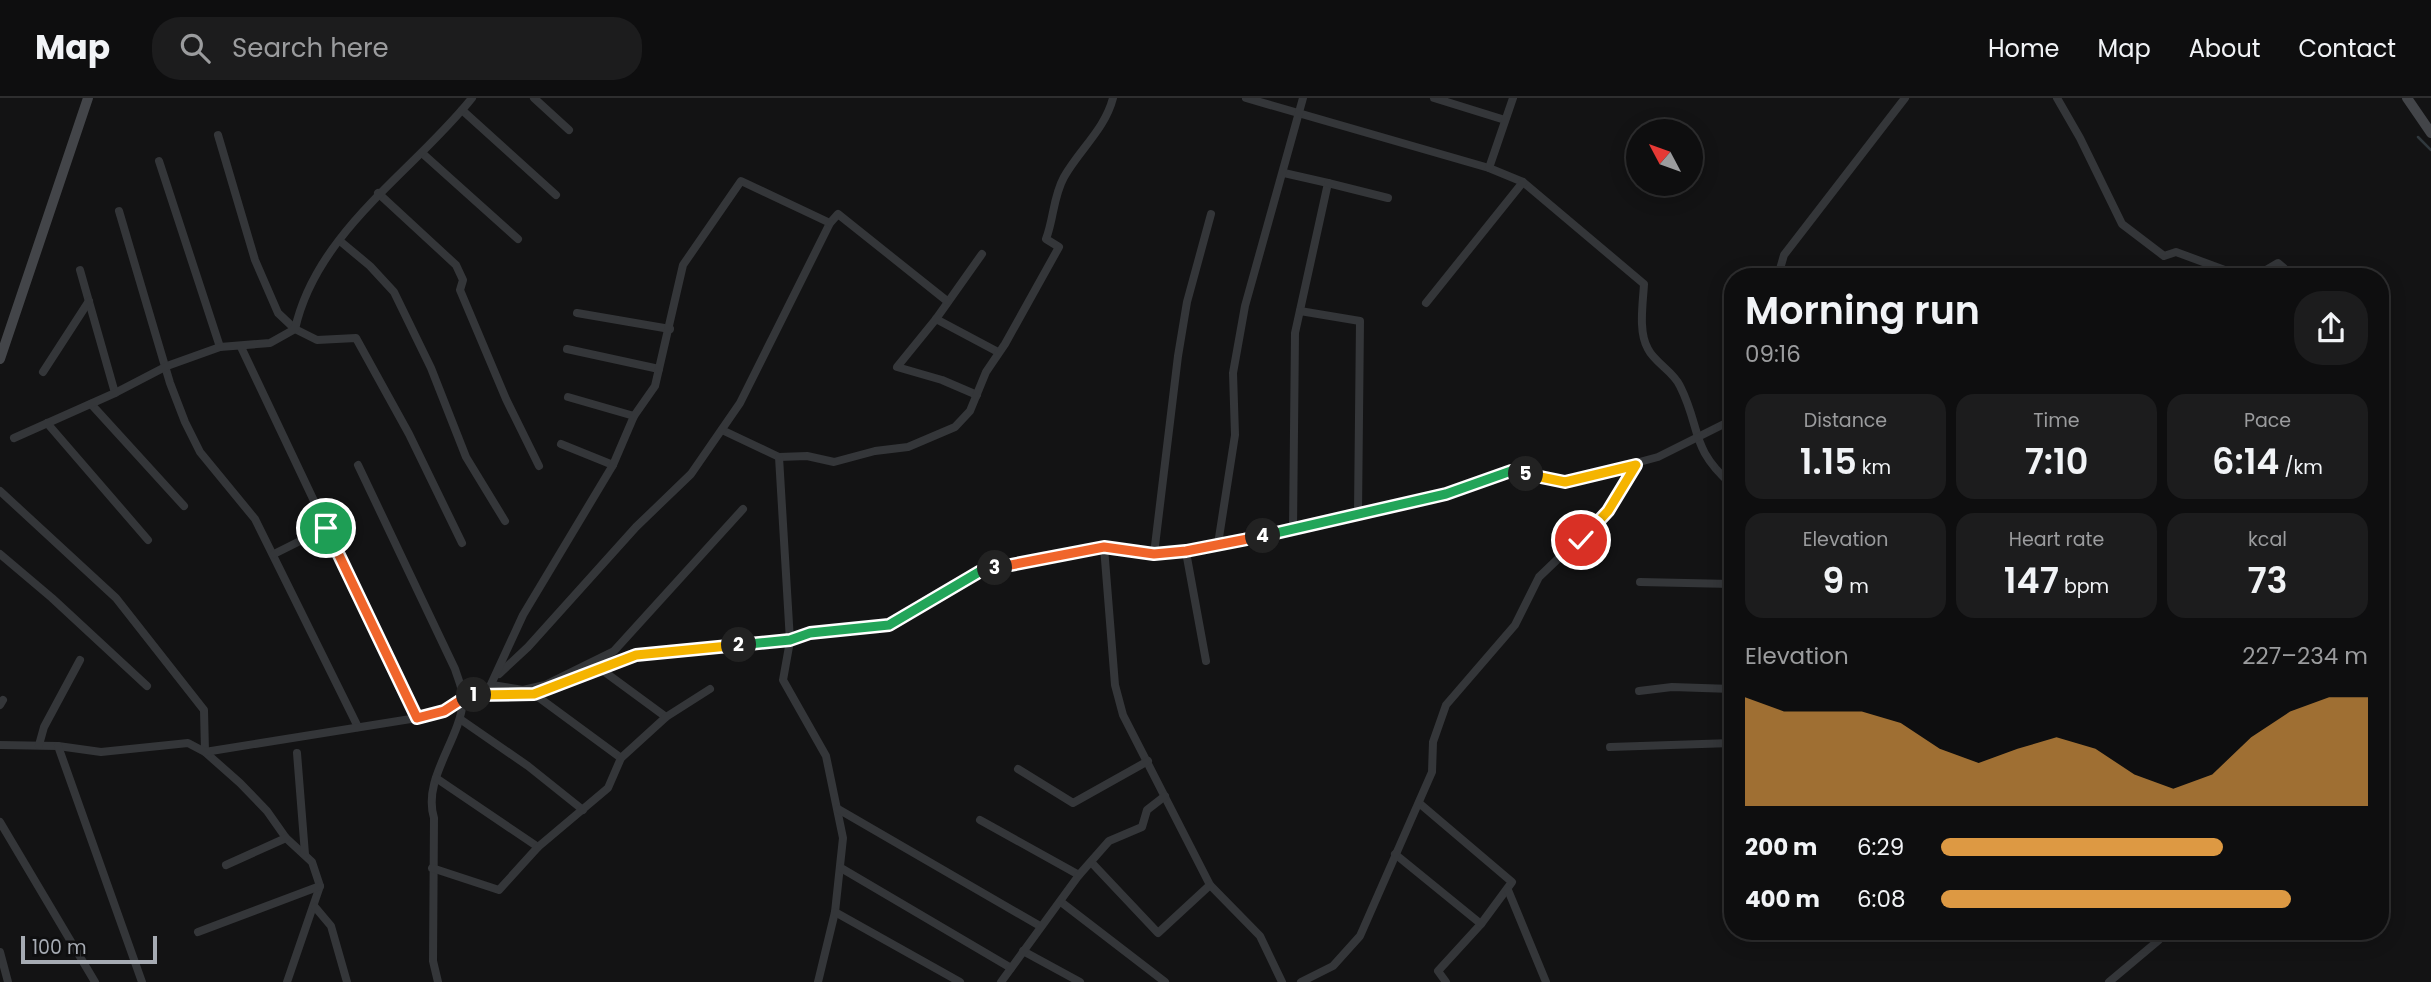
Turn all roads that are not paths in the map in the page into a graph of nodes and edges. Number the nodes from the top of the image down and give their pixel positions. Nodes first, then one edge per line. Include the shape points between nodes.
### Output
1 (88, 98) edge
2 (472, 98) edge
3 (534, 98) edge
4 (1113, 98) edge
5 (1246, 98) edge
6 (1303, 98) edge
7 (1434, 98) edge
8 (1513, 98) edge
9 (1905, 98) edge
10 (2057, 98) edge
11 (2407, 98) edge
12 (463, 110) junction
13 (1298, 115) junction
14 (1505, 120) junction
15 (569, 130) dead end
16 (2431, 134) edge
17 (218, 135) dead end
18 (422, 153) junction
19 (159, 160) dead end
20 (1489, 168) junction
21 (1284, 173) junction
22 (1523, 181) junction
23 (1328, 183) junction
24 (378, 193) junction
25 (556, 195) dead end
26 (1388, 198) dead end
27 (118, 211) dead end
28 (1211, 214) dead end
29 (830, 223) junction
30 (518, 239) dead end
31 (340, 241) junction
32 (982, 254) dead end
33 (1780, 268) edge
34 (2219, 268) edge
35 (2269, 268) edge
36 (2284, 268) edge
37 (80, 270) dead end
38 (947, 300) junction
39 (89, 301) junction
40 (1426, 303) dead end
41 (1300, 311) junction
42 (577, 313) dead end
43 (936, 319) junction
44 (295, 329) junction
45 (670, 329) junction
46 (220, 347) junction
47 (241, 347) junction
48 (567, 349) dead end
49 (998, 352) junction
50 (0, 359) edge
51 (167, 366) junction
52 (659, 369) junction
53 (43, 372) dead end
54 (115, 393) junction
55 (977, 396) junction
56 (568, 397) dead end
57 (91, 404) junction
58 (634, 416) junction
59 (47, 423) junction
60 (1724, 425) edge
61 (722, 430) junction
62 (14, 438) dead end
63 (1697, 440) junction
64 (561, 444) dead end
65 (779, 457) junction
66 (358, 465) dead end
67 (613, 465) junction
68 (1636, 465) junction
69 (539, 466) dead end
70 (1724, 478) edge
71 (0, 491) edge
72 (184, 506) dead end
73 (743, 509) dead end
74 (1358, 513) junction
75 (505, 521) dead end
76 (326, 528) junction
77 (1293, 530) junction
78 (148, 540) dead end
79 (462, 542) dead end
80 (1218, 544) junction
81 (1104, 547) junction
82 (1186, 551) junction
83 (0, 554) edge
84 (274, 554) junction
85 (1154, 554) junction
86 (1640, 582) dead end
87 (1724, 584) edge
88 (790, 640) junction
89 (614, 651) junction
90 (80, 660) dead end
91 (622, 661) junction
92 (1206, 661) dead end
93 (602, 670) junction
94 (499, 674) junction
95 (147, 687) dead end
96 (490, 689) junction
97 (709, 689) dead end
98 (1724, 689) edge
99 (1639, 691) dead end
100 (534, 694) junction
101 (464, 698) junction
102 (666, 717) junction
103 (417, 718) junction
104 (460, 719) junction
105 (358, 727) junction
106 (1724, 743) edge
107 (0, 745) edge
108 (39, 746) junction
109 (58, 746) junction
110 (1609, 747) dead end
111 (205, 752) junction
112 (297, 753) dead end
113 (621, 758) junction
114 (1148, 761) junction
115 (1018, 769) dead end
116 (436, 778) junction
117 (1165, 796) junction
118 (1419, 803) junction
119 (838, 809) junction
120 (583, 810) junction
121 (980, 820) dead end
122 (0, 822) edge
123 (286, 838) junction
124 (538, 847) junction
125 (305, 854) junction
126 (1395, 854) junction
127 (1091, 862) junction
128 (226, 865) dead end
129 (432, 868) junction
130 (841, 868) junction
131 (1079, 875) junction
132 (1210, 885) junction
133 (320, 886) junction
134 (1508, 890) junction
135 (1061, 902) junction
136 (315, 907) junction
137 (835, 912) junction
138 (1481, 924) junction
139 (1040, 926) junction
140 (198, 932) dead end
141 (2160, 940) edge
142 (1023, 951) junction
143 (0, 952) edge
144 (1011, 968) junction
145 (1063, 978) edge
146 (8, 982) edge
147 (95, 982) edge
148 (142, 982) edge
149 (287, 982) edge
150 (347, 982) edge
151 (438, 982) edge
152 (818, 982) edge
153 (960, 982) edge
154 (1001, 982) edge
155 (1080, 982) edge
156 (1165, 982) edge
157 (1282, 982) edge
158 (1301, 982) edge
159 (1446, 982) edge
160 (1546, 982) edge
161 (2109, 982) edge

1 - 50 street
2 - 12 street
3 - 15 street
4 - 49 street via 1109,115 1063,178 1046,239 1059,247
5 - 13 street
6 - 13 street
7 - 14 street
8 - 14 street
9 - 33 street via 1784,255
10 - 34 street via 2122,224 2164,256 2176,252
11 - 16 street
12 - 18 street
12 - 25 street
13 - 20 street
13 - 21 street
14 - 20 street
17 - 44 street via 255,260 278,313
18 - 24 street
18 - 30 street
19 - 46 street
20 - 22 street
21 - 23 street
21 - 80 street via 1245,306 1233,373 1236,435
22 - 40 street
22 - 63 street via 1644,284 1642,315 1648,349 1680,386
23 - 26 street
23 - 41 street
24 - 31 street
24 - 69 street via 456,265 463,280 460,290
27 - 51 street
28 - 85 street via 1187,302
29 - 38 street via 838,214
29 - 45 street via 741,181 683,265
29 - 61 street
31 - 44 street via 299,311
31 - 75 street via 394,292 431,368 466,457
32 - 38 street
35 - 36 street via 2278,262
37 - 39 street
38 - 43 street
39 - 53 street
39 - 54 street
41 - 74 street via 1360,321
41 - 77 street via 1295,332
42 - 45 street
43 - 49 street
43 - 55 street via 897,367
44 - 47 street via 270,342
44 - 79 street via 317,340 356,338
45 - 52 street
46 - 47 street
46 - 51 street
47 - 76 street
48 - 52 street
49 - 55 street
51 - 54 street
51 - 84 street via 200,452 256,519
52 - 58 street via 655,386
54 - 57 street
55 - 65 street via 954,427 908,447 834,462 807,456
56 - 58 street
57 - 59 street
57 - 72 street
58 - 67 street
59 - 62 street
59 - 78 street
60 - 63 street
61 - 65 street
61 - 94 street via 691,474
63 - 68 street
63 - 70 street via 1710,465
64 - 67 street
65 - 88 street
66 - 101 street via 455,669
67 - 94 street via 523,615
68 - 74 street via 1565,482 1511,471 1446,494
68 - 118 street via 1608,511 1539,577 1515,625 1446,705 1433,743 1432,772
71 - 111 street via 116,598 204,710
73 - 89 street
74 - 77 street
76 - 84 street
76 - 103 street
77 - 80 street
80 - 82 street
81 - 85 street
81 - 88 street via 1041,556 979,572 889,625 810,633
81 - 114 street via 1115,685 1123,715
82 - 85 street
82 - 92 street
83 - 95 street
84 - 105 street
86 - 87 street
88 - 91 street via 636,655
88 - 119 street via 783,680 826,757
89 - 91 street
89 - 96 street via 545,684 523,690
90 - 108 street via 44,727
91 - 93 street
93 - 100 street
93 - 102 street
94 - 96 street
96 - 100 street
96 - 101 street
97 - 102 street
98 - 99 street
100 - 113 street
101 - 103 street via 444,711
101 - 104 street
102 - 113 street
103 - 105 street
104 - 116 street
104 - 120 street
105 - 111 street
106 - 110 street
107 - 108 street
108 - 109 street
109 - 111 street via 101,752 188,743
109 - 148 street
111 - 123 street via 267,811
112 - 125 street
113 - 120 street via 608,788
114 - 115 street via 1073,803
114 - 117 street
116 - 124 street
116 - 129 street via 430,806 434,818
117 - 127 street via 1147,810 1142,827 1109,841
117 - 132 street
118 - 126 street
118 - 134 street via 1512,882
119 - 130 street via 843,838
119 - 139 street
120 - 124 street
121 - 131 street
122 - 147 street
123 - 125 street
123 - 128 street
124 - 129 street via 499,890
125 - 133 street
126 - 138 street
126 - 158 street via 1360,936 1334,966
127 - 131 street
127 - 132 street via 1158,933
129 - 151 street via 433,961
130 - 137 street
130 - 144 street
131 - 135 street
132 - 157 street via 1261,936
133 - 136 street
133 - 140 street
134 - 138 street
134 - 160 street
135 - 139 street
135 - 156 street
136 - 149 street
136 - 150 street via 331,926
137 - 152 street
137 - 153 street
138 - 159 street via 1438,971
139 - 142 street
141 - 161 street
142 - 144 street
142 - 145 street
143 - 146 street
144 - 154 street
145 - 155 street

